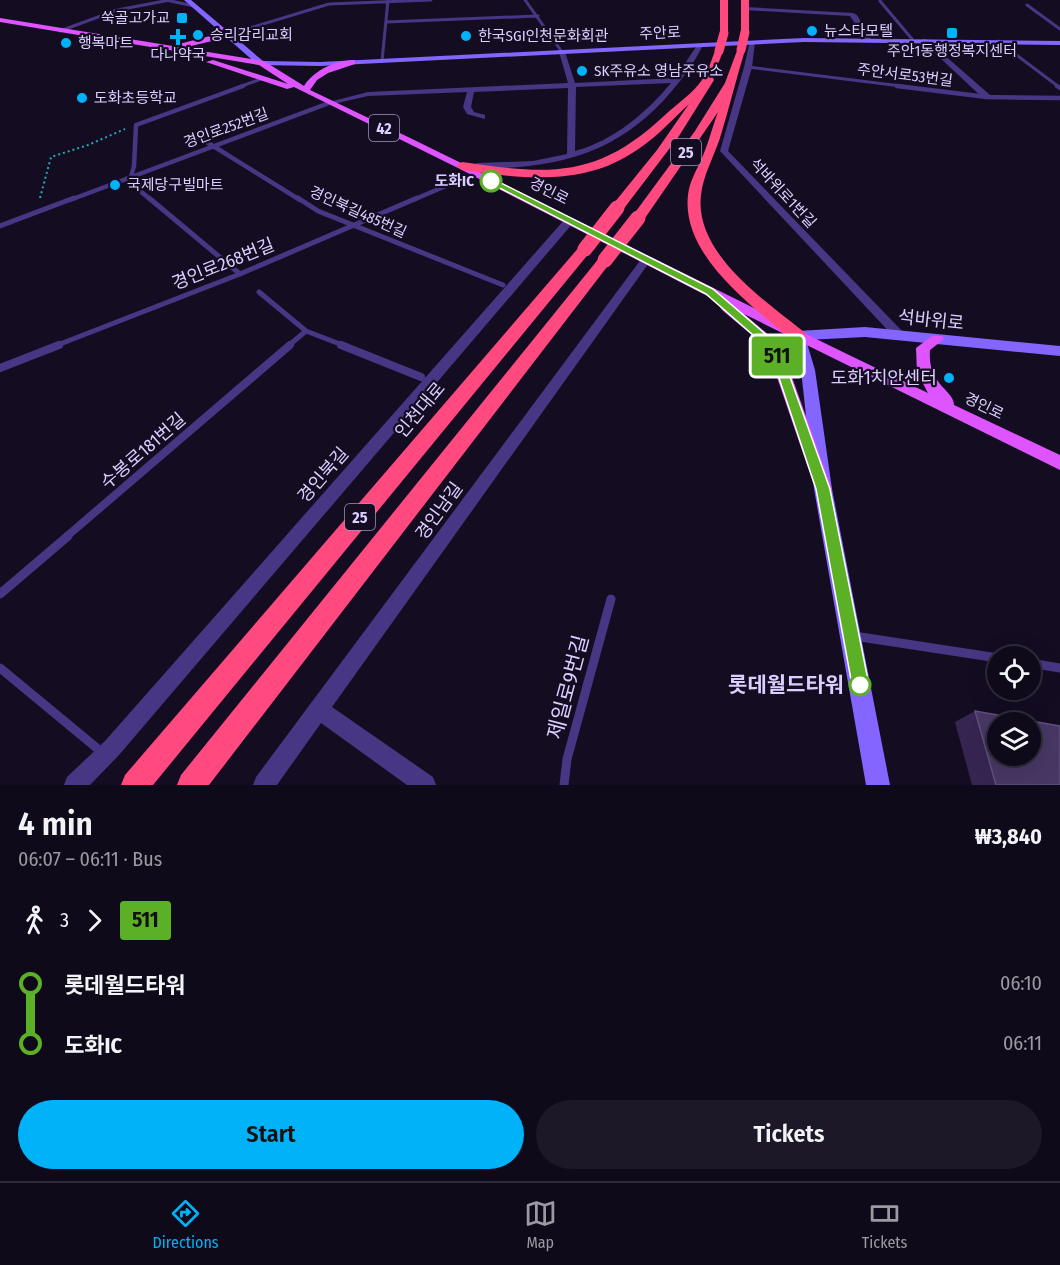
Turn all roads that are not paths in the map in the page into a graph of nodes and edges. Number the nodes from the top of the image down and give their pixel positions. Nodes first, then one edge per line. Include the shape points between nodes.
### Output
1 (168, 0) edge
2 (187, 0) edge
3 (430, 0) edge
4 (525, 0) edge
5 (724, 0) edge
6 (761, 0) edge
7 (388, 1) edge
8 (880, 1) edge
9 (745, 4) edge
10 (1027, 5) dead end
11 (194, 6) junction
12 (763, 9) junction
13 (538, 16) junction
14 (0, 20) edge
15 (386, 22) junction
16 (220, 28) junction
17 (1060, 29) edge
18 (60, 31) junction
19 (227, 35) junction
20 (868, 39) junction
21 (912, 39) junction
22 (924, 40) junction
23 (998, 41) junction
24 (752, 42) junction
25 (1060, 43) edge
26 (700, 45) junction
27 (170, 48) junction
28 (562, 52) junction
29 (382, 61) junction
30 (352, 62) junction
31 (261, 63) junction
32 (748, 67) junction
33 (261, 79) junction
34 (678, 80) junction
35 (709, 80) junction
36 (730, 83) junction
37 (572, 84) junction
38 (1060, 88) edge
39 (471, 90) junction
40 (305, 91) junction
41 (987, 97) junction
42 (1060, 98) edge
43 (330, 103) junction
44 (482, 117) dead end
45 (197, 136) dead end
46 (212, 145) junction
47 (571, 156) junction
48 (462, 166) junction
49 (129, 178) junction
50 (455, 182) dead end
51 (569, 221) junction
52 (0, 225) edge
53 (352, 225) junction
54 (646, 260) junction
55 (240, 274) junction
56 (503, 285) dead end
57 (709, 291) junction
58 (259, 292) dead end
59 (306, 331) junction
60 (899, 335) junction
61 (798, 336) junction
62 (937, 339) junction
63 (1060, 351) edge
64 (0, 368) edge
65 (422, 377) dead end
66 (964, 416) junction
67 (1060, 463) edge
68 (823, 489) junction
69 (0, 594) edge
70 (611, 599) dead end
71 (852, 636) junction
72 (987, 656) edge
73 (1041, 665) edge
74 (0, 668) edge
75 (1060, 668) edge
76 (319, 710) junction
77 (105, 755) junction
78 (75, 785) edge
79 (135, 785) edge
80 (191, 785) edge
81 (264, 785) edge
82 (425, 785) edge
83 (564, 785) edge
84 (878, 785) edge

1 - 11 lane
1 - 18 lane via 117,10
2 - 11 main road
3 - 7 lane
4 - 13 lane
5 - 35 highway, 인천대로, bridge via 724,33
6 - 12 street
7 - 15 lane
7 - 19 lane via 321,5
8 - 21 lane
9 - 12 street
9 - 36 highway, bridge via 745,32
10 - 17 lane
11 - 16 main road
12 - 20 street via 851,14
13 - 15 lane
13 - 28 lane
14 - 18 main road, 경인로 / 42
15 - 29 lane
16 - 19 main road
16 - 27 main road via 204,42
18 - 27 main road, 경인로 / 42
19 - 31 main road
20 - 21 main road, 주안로
20 - 24 main road, 주안로
21 - 22 main road, 주안로
22 - 23 main road, 주안로
22 - 41 street
23 - 25 main road, 주안로
23 - 38 lane
24 - 26 main road, 주안로
24 - 32 street, 석바위로1번길
26 - 28 main road, 주안로
26 - 34 street
27 - 31 main road, 경인로 / 42
27 - 33 main road
28 - 29 main road, 주안로
28 - 37 street
29 - 30 main road, 주안로
30 - 31 main road, 주안로
30 - 40 main road via 320,73 310,80
31 - 40 main road, 경인로 / 42
32 - 41 lane, 주안서로53번길
32 - 60 street, 석바위로1번길 via 724,151
33 - 40 main road
33 - 49 lane via 136,125 134,166
34 - 37 street
34 - 47 street via 621,135
35 - 48 highway via 624,154 593,166 557,173 513,174
35 - 79 highway, 인천대로 / 25, bridge via 682,126 585,249
36 - 61 highway via 724,112 694,195 695,218 707,245 733,282
36 - 80 highway, 25, bridge via 638,218
37 - 39 street
37 - 47 street
39 - 43 street via 368,94
39 - 44 street via 467,107 471,114
40 - 43 main road, 경인로 / 42
41 - 42 lane, 주안서로53번길
43 - 46 lane, 경인로252번길
43 - 48 main road, 경인로 / 42
45 - 46 lane, 경인북길485번길
46 - 49 lane, 경인로252번길
46 - 53 lane, 경인북길485번길 via 318,211
47 - 48 street via 498,166
48 - 51 main road, 경인로 / 42
49 - 52 lane, 경인로252번길
49 - 55 lane
50 - 53 lane, 경인로268번길
51 - 54 main road, 경인로 / 42
51 - 77 street, 경인북길
53 - 55 lane, 경인로268번길
53 - 56 lane, 경인북길485번길
54 - 57 main road, 경인로 / 42
54 - 76 street, 경인남길
55 - 64 lane, 경인로268번길
57 - 61 main road, 경인로 / 42
57 - 68 main road via 776,352
58 - 59 lane
59 - 65 lane
59 - 69 lane, 수봉로181번길
60 - 61 main road, 석바위로 via 865,332
60 - 62 main road, 석바위로
61 - 66 main road, 경인로 / 42
61 - 68 main road via 808,370
62 - 63 main road, 석바위로
62 - 66 main road via 923,348 921,362 930,387
66 - 67 main road, 경인로 / 42
68 - 71 main road
70 - 83 lane, 제일로9번길 via 567,759
71 - 72 lane
71 - 84 main road
73 - 75 lane
74 - 77 lane
76 - 81 street, 경인남길
76 - 82 street
77 - 78 street, 경인북길

